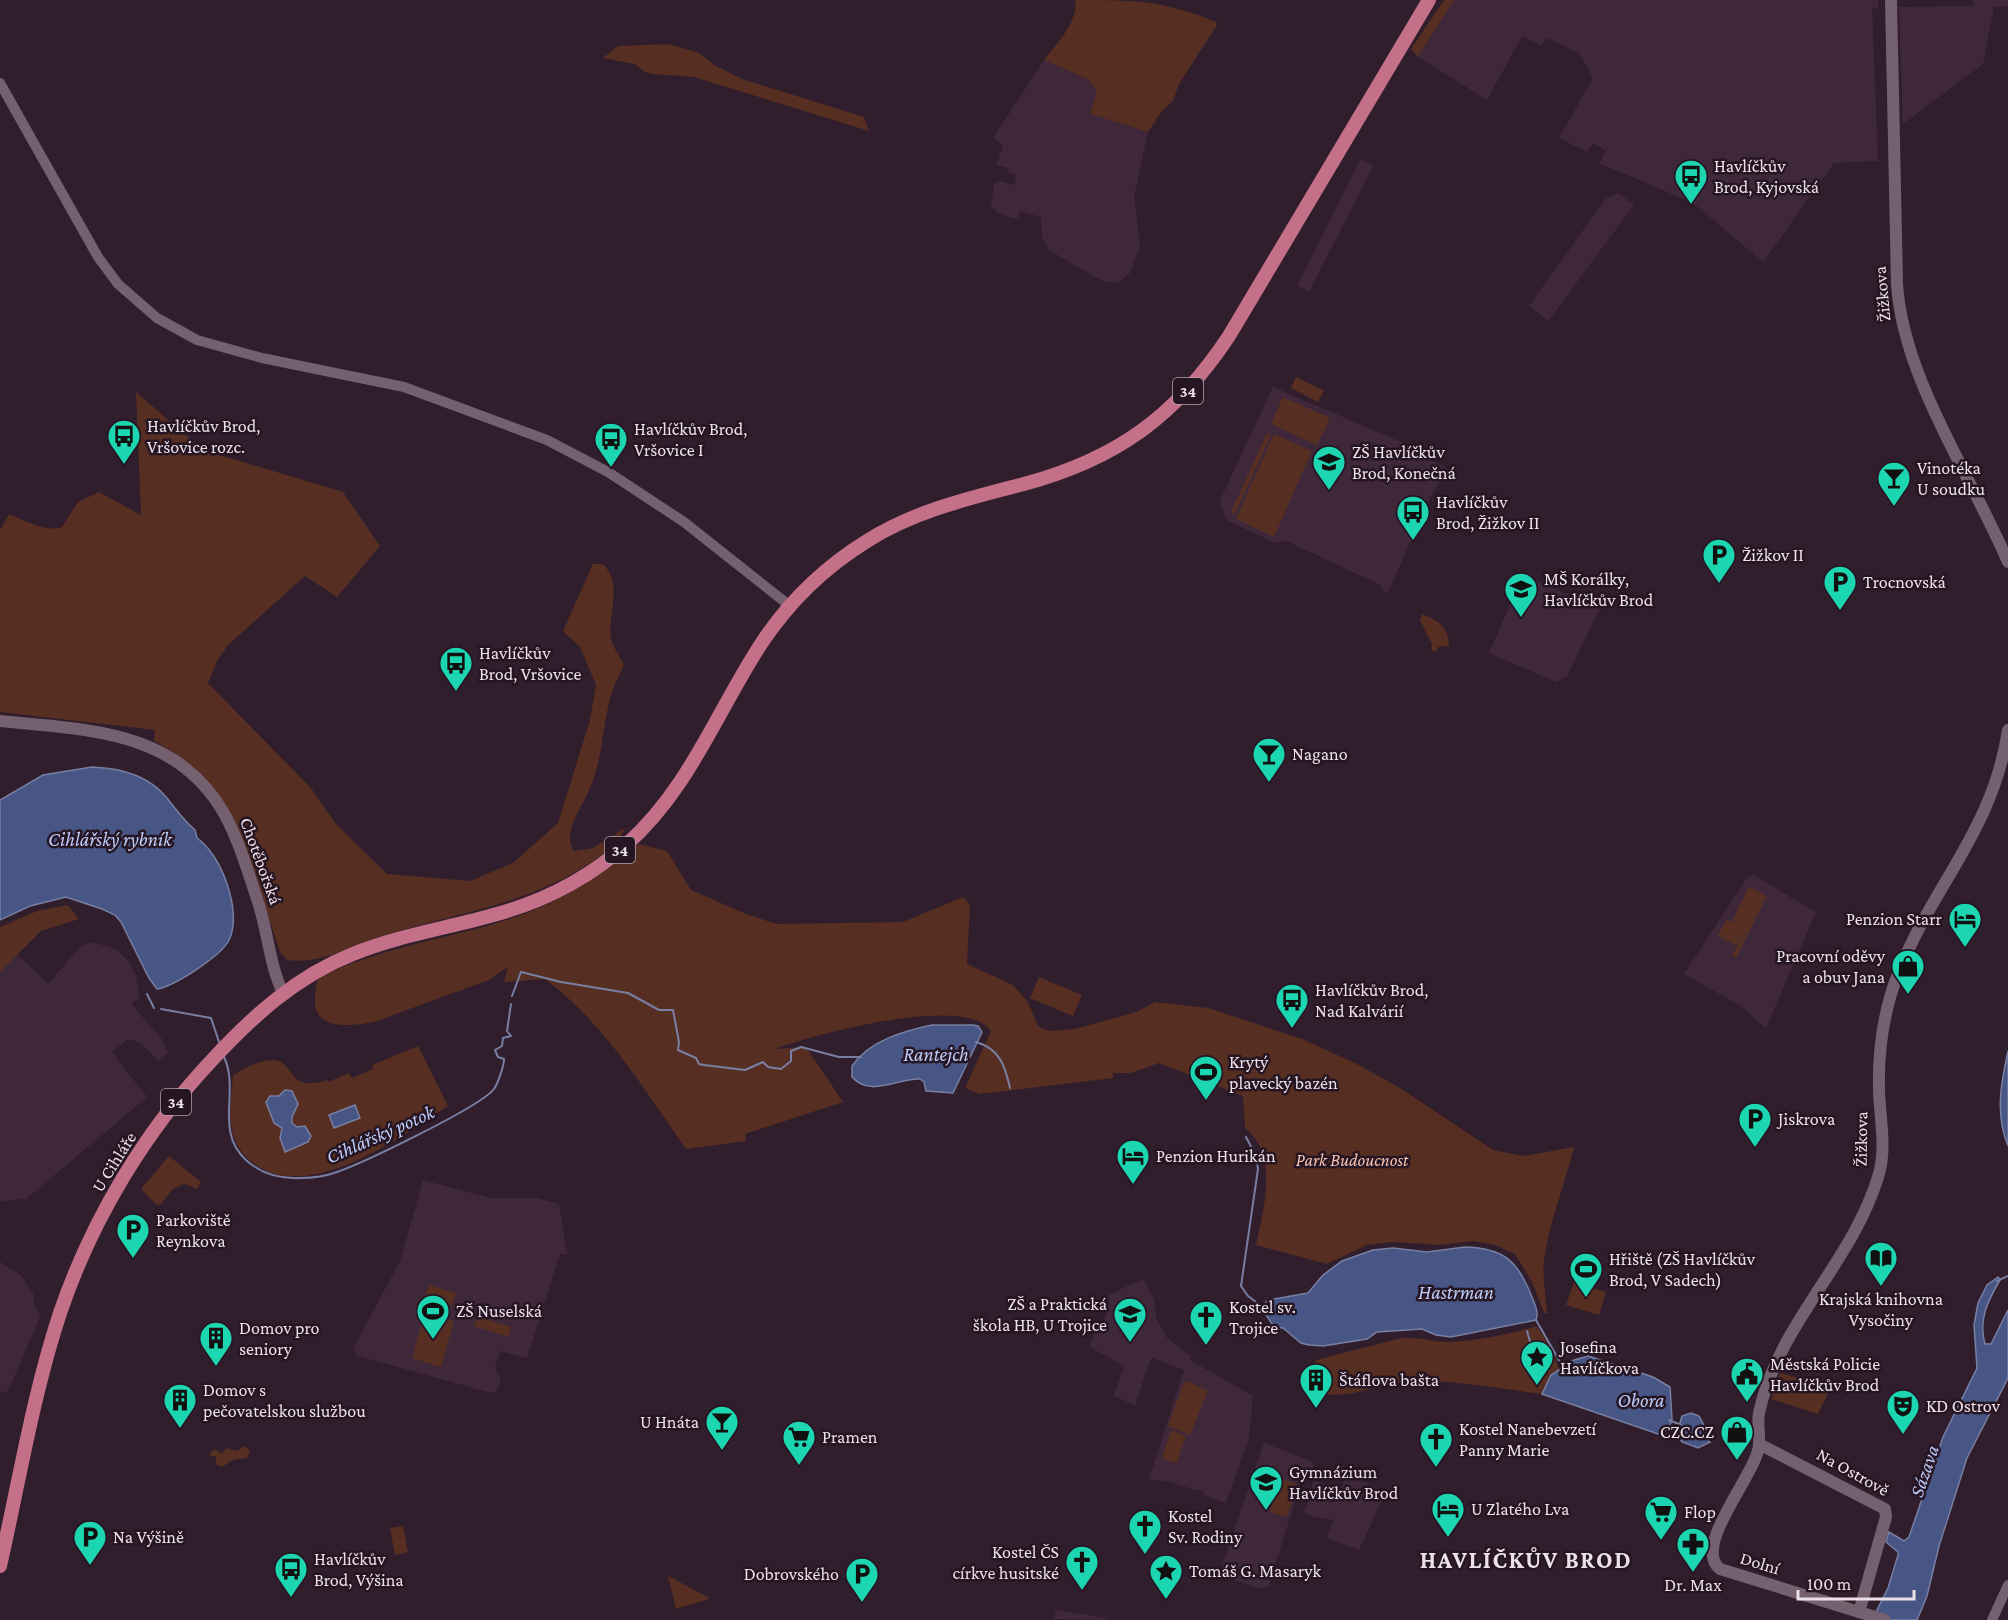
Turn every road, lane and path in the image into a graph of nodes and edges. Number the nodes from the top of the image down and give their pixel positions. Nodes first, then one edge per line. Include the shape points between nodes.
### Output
1 (1429, 0) edge
2 (1891, 0) edge
3 (0, 83) edge
4 (2008, 562) edge
5 (790, 606) junction
6 (0, 721) edge
7 (2008, 730) edge
8 (283, 993) junction
9 (1759, 1444) junction
10 (0, 1566) edge
11 (1720, 1569) joint
12 (2008, 1585) edge
13 (1862, 1613) junction
14 (1885, 1620) edge
15 (1992, 1620) edge

1 - 5 main road, 34 via 1229,336 1205,372 1172,408 1124,444 1082,465 951,503 888,529 834,565
2 - 4 main road, Žižkova via 1901,320 1918,375
3 - 5 street via 98,257 118,285 157,318 196,340 262,358 404,387 547,440 608,472 684,522
5 - 8 main road, U Cihláře / 34 via 759,647 691,768 668,801 609,859 566,886 516,908 355,953
6 - 8 main road, Chotěbořská via 120,735 152,746 187,768 208,789 236,838
7 - 9 main road, Žižkova via 2001,771 1985,812 1910,947 1888,1004 1879,1060 1883,1152 1879,1176 1858,1227 1774,1364 1760,1412
8 - 10 main road, U Cihláře / 34 via 225,1046 176,1102 136,1158 96,1229 73,1280 48,1354
9 - 11 main road, Žižkova via 1712,1553
9 - 13 main road, Na Ostrově via 1886,1509
11 - 13 main road, Dolní
12 - 15 street
13 - 14 main road, Dolní

